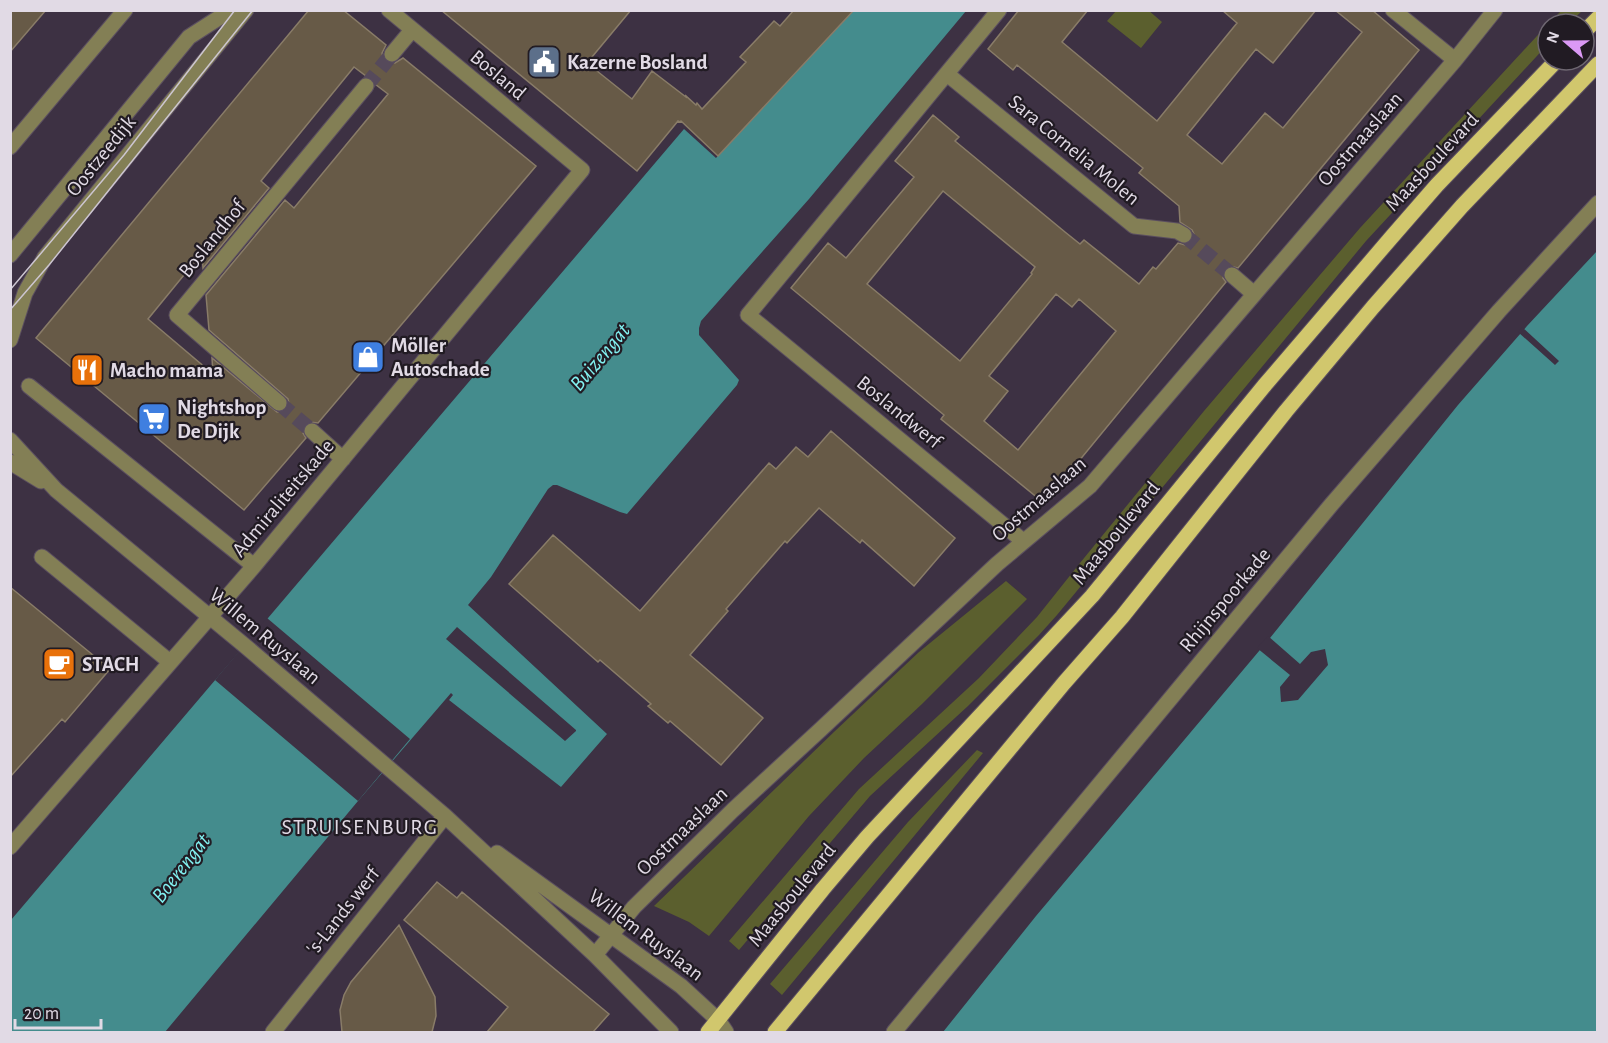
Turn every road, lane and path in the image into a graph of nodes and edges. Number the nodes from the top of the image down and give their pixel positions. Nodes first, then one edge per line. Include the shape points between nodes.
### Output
1 (125, 10) edge
2 (231, 10) edge
3 (246, 10) edge
4 (389, 10) edge
5 (999, 10) edge
6 (1394, 10) edge
7 (1495, 10) edge
8 (412, 30) junction
9 (392, 54) tunnel mouth
10 (1455, 60) junction
11 (1598, 64) edge
12 (1545, 72) edge
13 (947, 74) junction
14 (366, 86) tunnel mouth
15 (10, 147) edge
16 (582, 170) joint
17 (1598, 202) edge
18 (1184, 235) tunnel mouth
19 (10, 255) edge
20 (1232, 275) tunnel mouth
21 (1254, 294) junction
22 (10, 340) edge
23 (29, 386) dead end
24 (279, 403) tunnel mouth
25 (312, 431) tunnel mouth
26 (10, 440) edge
27 (343, 459) junction
28 (10, 462) edge
29 (56, 490) junction
30 (1023, 541) junction
31 (42, 556) dead end
32 (254, 566) junction
33 (209, 617) junction
34 (170, 662) junction
35 (445, 816) junction
36 (10, 847) edge
37 (611, 936) junction
38 (595, 955) junction
39 (722, 1026) edge
40 (273, 1032) edge
41 (671, 1032) edge
42 (708, 1032) edge
43 (775, 1032) edge
44 (894, 1032) edge

1 - 15 street
2 - 19 street, Oostzeedijk via 189,37
3 - 22 street, Oostzeedijk via 45,258 25,293
4 - 8 street, Bosland
5 - 13 street
6 - 10 street
7 - 10 street, Oostmaaslaan
8 - 9 street
8 - 16 street, Bosland
10 - 21 street, Oostmaaslaan
11 - 43 main road via 1462,206 1373,307 1122,617
12 - 39 main road, Maasboulevard via 1398,230 1092,596 867,837 823,889
13 - 18 street, Sara Cornelia Molen via 1134,226
13 - 30 street, Boslandwerf via 748,315
14 - 24 street, Boslandhof via 177,315
16 - 27 street, Admiraliteitskade
17 - 44 street, Rhijnspoorkade via 1331,505
20 - 21 street
21 - 30 street, Oostmaaslaan via 1090,486
23 - 32 street
25 - 27 street
26 - 29 street, Willem Ruyslaan
27 - 32 street, Admiraliteitskade
28 - 29 street, Willem Ruyslaan
29 - 33 street, Willem Ruyslaan
30 - 37 street, Oostmaaslaan via 733,810 634,907
31 - 34 street
32 - 33 street, Admiraliteitskade
33 - 34 street, Admiraliteitskade
33 - 35 street, Willem Ruyslaan
34 - 36 street, Admiraliteitskade
35 - 37 street, Willem Ruyslaan
35 - 38 street, Willem Ruyslaan
35 - 40 street, 's-Lands werf
37 - 38 street, Oostmaaslaan
37 - 39 street, Willem Ruyslaan via 681,986
38 - 41 street, Willem Ruyslaan
39 - 42 main road, Maasboulevard

